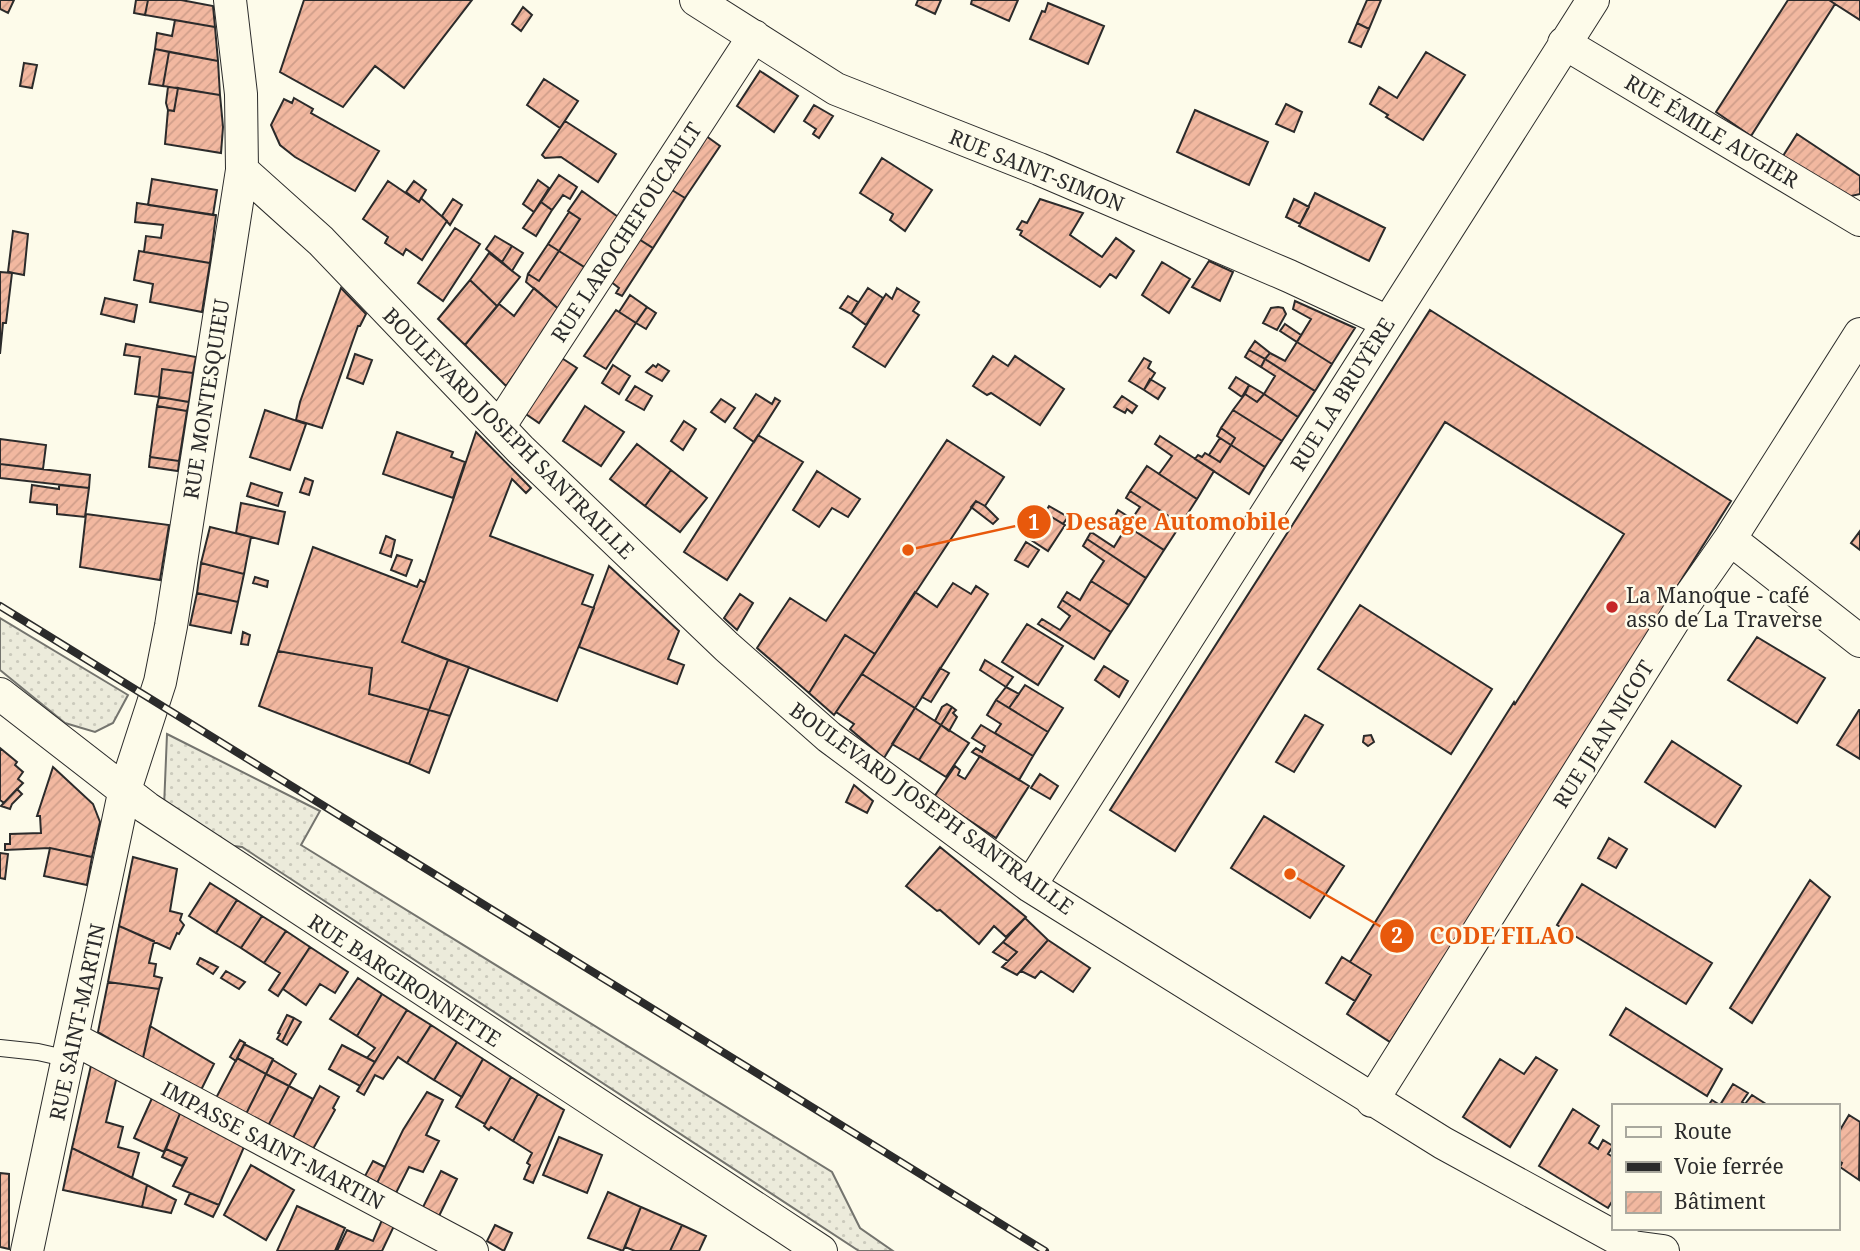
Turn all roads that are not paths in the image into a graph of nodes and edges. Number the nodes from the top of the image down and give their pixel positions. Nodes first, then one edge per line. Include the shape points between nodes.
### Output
1 (230, 0) edge
2 (696, 0) edge
3 (1593, 0) edge
4 (754, 36) junction
5 (1564, 43) junction
6 (242, 170) junction
7 (1860, 220) edge
8 (1388, 322) junction
9 (1860, 334) edge
10 (499, 427) junction
11 (1730, 539) junction
12 (1860, 641) edge
13 (0, 694) edge
14 (124, 793) junction
15 (1030, 886) junction
16 (0, 1048) edge
17 (72, 1049) junction
18 (1372, 1101) junction
19 (27, 1251) edge
20 (472, 1251) edge
21 (821, 1251) edge
22 (1663, 1251) edge

1 - 6 street, RUE MONTESQUIEU via 241,93
2 - 4 street, RUE SAINT-SIMON
3 - 5 street, RUE LA BRUYÈRE
4 - 8 street, RUE SAINT-SIMON via 836,89 1039,169
4 - 10 street, RUE LAROCHEFOUCAULT
5 - 7 street, RUE ÉMILE AUGIER
5 - 8 street, RUE LA BRUYÈRE
6 - 10 street, BOULEVARD JOSEPH SANTRAILLE via 321,241
6 - 14 street, RUE MONTESQUIEU via 171,626 160,682
8 - 15 street, RUE LA BRUYÈRE
9 - 11 street, RUE JEAN NICOT
10 - 15 street, BOULEVARD JOSEPH SANTRAILLE via 802,716
11 - 12 street
11 - 18 street, RUE JEAN NICOT via 1679,612
13 - 14 street, RUE BARGIRONNETTE
14 - 17 street, RUE SAINT-MARTIN
14 - 21 street, RUE BARGIRONNETTE
15 - 18 street, BOULEVARD JOSEPH SANTRAILLE
16 - 17 lane
17 - 19 street, RUE SAINT-MARTIN
17 - 20 street, IMPASSE SAINT-MARTIN
18 - 22 street, BOULEVARD JOSEPH SANTRAILLE via 1633,1247

